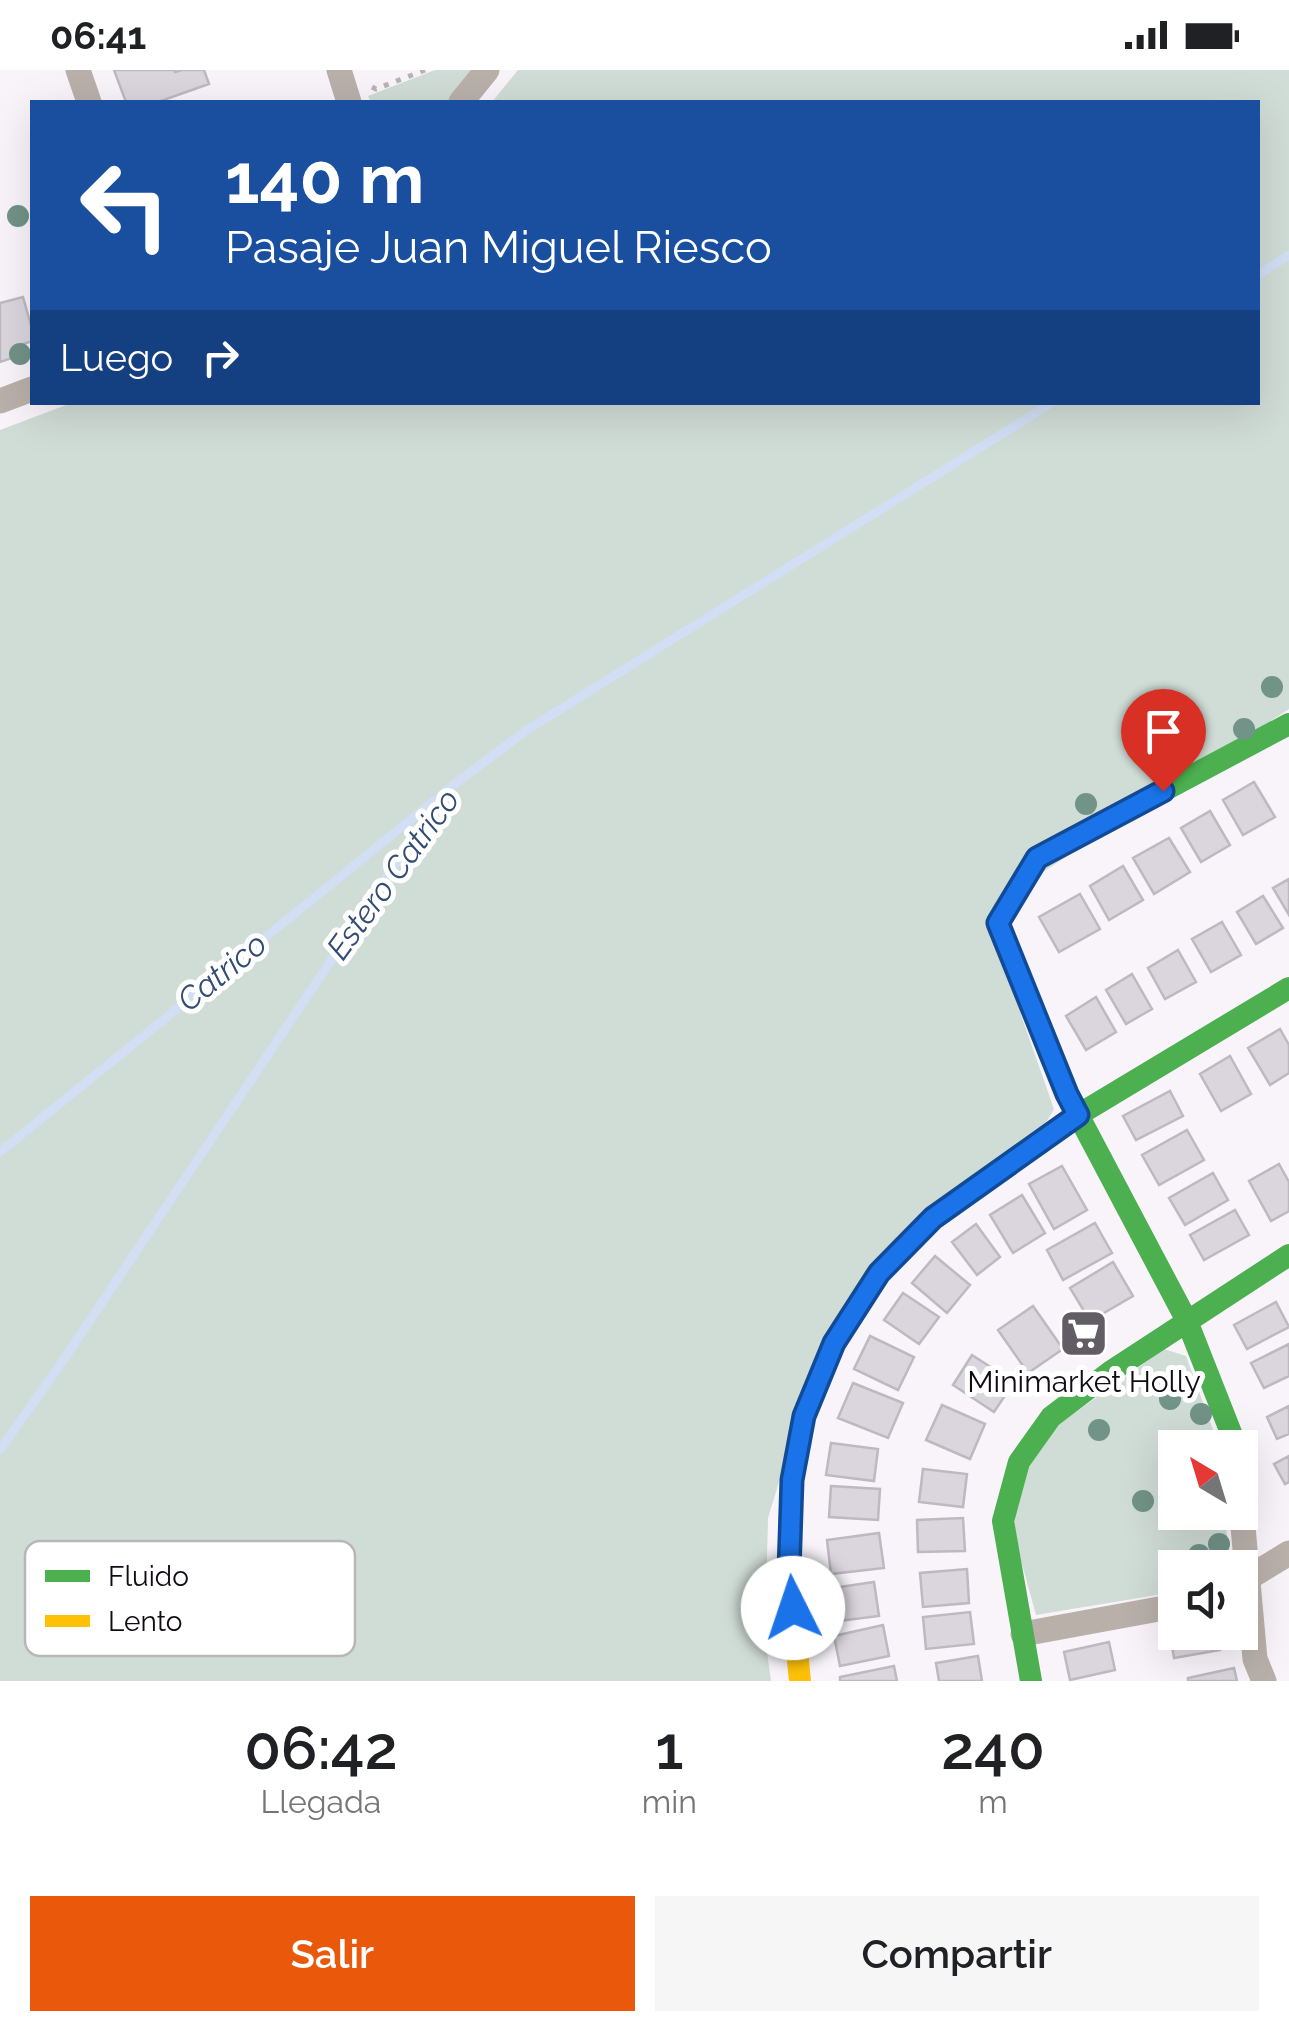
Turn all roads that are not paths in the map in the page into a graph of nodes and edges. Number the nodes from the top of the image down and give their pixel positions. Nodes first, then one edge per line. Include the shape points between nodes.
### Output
1 (78, 70) edge
2 (339, 70) edge
3 (487, 70) edge
4 (357, 93) edge
5 (88, 100) edge
6 (463, 100) edge
7 (30, 390) edge
8 (0, 401) edge
9 (1289, 724) edge
10 (1289, 988) edge
11 (1078, 1115) junction
12 (1289, 1254) edge
13 (1186, 1321) junction
14 (1231, 1430) edge
15 (1289, 1552) edge
16 (1258, 1572) edge
17 (1158, 1609) edge
18 (1023, 1634) junction
19 (1254, 1650) edge
20 (800, 1681) edge
21 (1031, 1681) edge
22 (1264, 1681) edge

1 - 5 street
2 - 4 street
3 - 6 street
7 - 8 street
9 - 11 street via 1037,858 998,923
10 - 11 street
11 - 13 street
11 - 20 street via 933,1218 879,1273 834,1343 804,1416 792,1480 789,1571
12 - 13 street
13 - 14 street
13 - 18 street via 1051,1417 1019,1462 1003,1521
15 - 16 street
17 - 18 street
18 - 21 street
19 - 22 street

